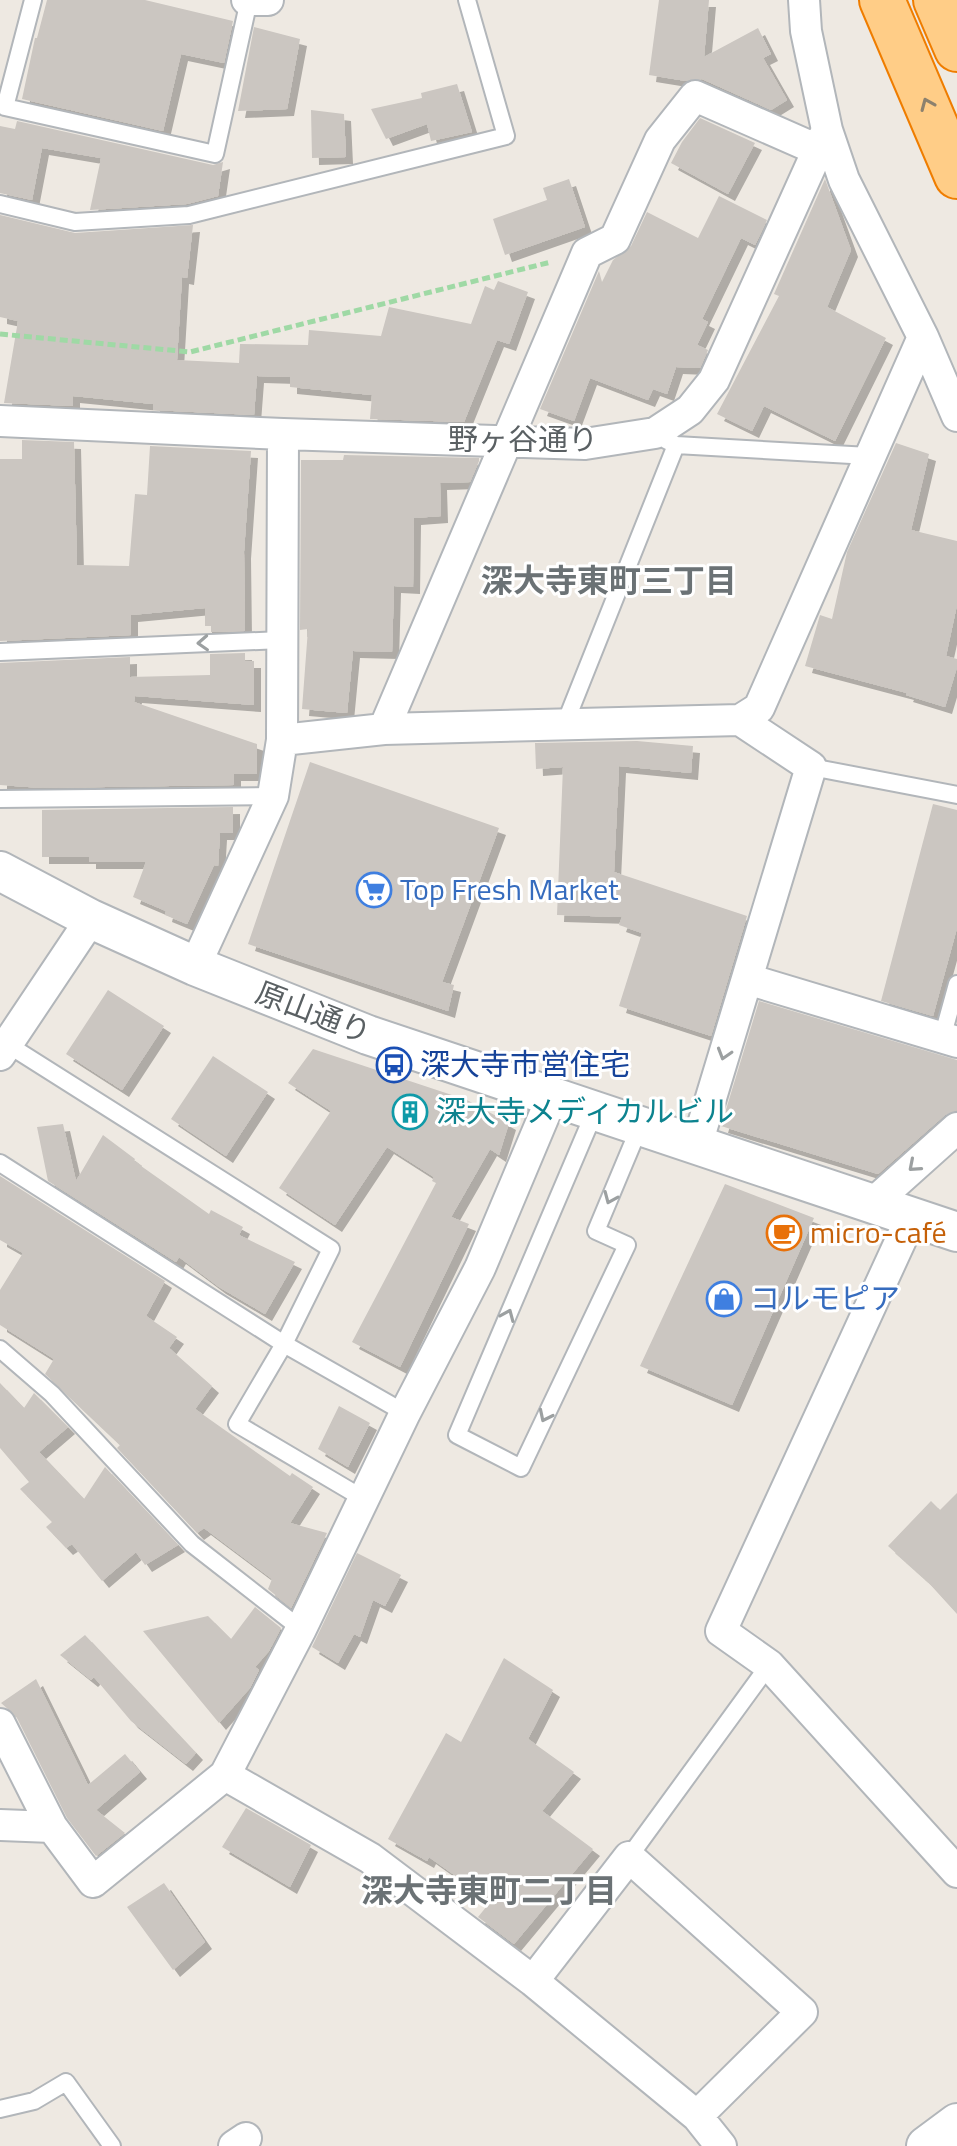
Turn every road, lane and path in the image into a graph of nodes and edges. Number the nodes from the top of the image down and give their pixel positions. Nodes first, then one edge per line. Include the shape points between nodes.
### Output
1 (33, 0) edge
2 (248, 0) edge
3 (268, 0) edge
4 (467, 0) edge
5 (804, 0) edge
6 (889, 16) edge
7 (822, 140) junction
8 (957, 176) edge
9 (0, 204) edge
10 (587, 253) junction
11 (0, 334) edge
12 (923, 337) junction
13 (957, 416) edge
14 (0, 421) edge
15 (283, 434) junction
16 (665, 439) junction
17 (507, 442) junction
18 (869, 456) junction
19 (281, 640) junction
20 (0, 652) edge
21 (740, 720) junction
22 (564, 726) junction
23 (384, 729) junction
24 (282, 740) junction
25 (811, 767) junction
26 (957, 795) edge
27 (273, 796) junction
28 (0, 799) edge
29 (0, 871) edge
30 (91, 919) junction
31 (195, 966) junction
32 (747, 979) junction
33 (957, 984) edge
34 (950, 1040) edge
35 (4, 1050) edge
36 (552, 1097) junction
37 (595, 1111) junction
38 (640, 1126) junction
39 (957, 1128) edge
40 (697, 1144) junction
41 (0, 1163) edge
42 (871, 1205) junction
43 (911, 1218) junction
44 (957, 1232) edge
45 (284, 1344) junction
46 (0, 1349) edge
47 (405, 1413) junction
48 (364, 1499) junction
49 (301, 1629) junction
50 (769, 1665) junction
51 (0, 1724) edge
52 (225, 1775) junction
53 (0, 1825) edge
54 (52, 1827) junction
55 (629, 1857) junction
56 (957, 1872) edge
57 (533, 1981) junction
58 (0, 2109) edge
59 (697, 2116) junction
60 (957, 2123) edge
61 (112, 2146) edge
62 (721, 2146) edge
63 (926, 2146) edge

1 - 2 lane via 5,107 215,154
2 - 3 street
4 - 9 lane via 506,136 189,215 75,222
5 - 7 street
8 -> 6 highway
7 - 10 street via 695,96 660,140 615,239
7 - 12 street
7 - 16 street, 野ヶ谷通り via 714,380
10 - 11 path via 190,352
10 - 17 street
12 - 13 street
12 - 18 street
14 - 15 street, 野ヶ谷通り
15 - 17 street, 野ヶ谷通り
15 - 19 street
16 - 17 street, 野ヶ谷通り
16 - 18 lane
16 - 22 lane
17 - 23 street
18 - 21 street via 759,708
19 -> 20 lane
19 - 24 street
21 - 22 street
21 - 25 street
22 - 23 street
23 - 24 street
24 - 27 street
25 - 26 lane
25 - 32 street
27 - 28 lane
27 - 31 street
29 - 30 street, 原山通り
30 - 31 street, 原山通り
30 - 35 street
31 - 36 street, 原山通り via 368,1035
32 - 34 street
32 -> 40 street
33 - 34 lane
35 - 45 lane via 331,1249
36 - 37 street, 原山通り
36 - 47 street via 480,1268
37 - 38 street, 原山通り
38 -> 37 lane via 596,1231 627,1245 521,1468 457,1435
38 - 40 street, 原山通り
39 -> 42 street
40 - 42 street, 原山通り
41 - 45 lane
42 - 43 street, 原山通り
43 - 44 street, 原山通り
43 - 50 street via 721,1631
45 - 47 lane
45 - 48 lane via 237,1424
46 - 49 lane via 52,1394 192,1544
47 - 48 street
48 - 49 street
49 - 52 street
50 - 55 lane
50 - 56 street
51 - 54 street
52 - 54 street via 93,1882
52 - 57 street via 370,1858
53 - 54 street
55 - 57 street
55 - 59 street via 802,2012
57 - 59 street
58 - 61 lane via 34,2101 66,2082
59 - 62 street
60 - 63 street

